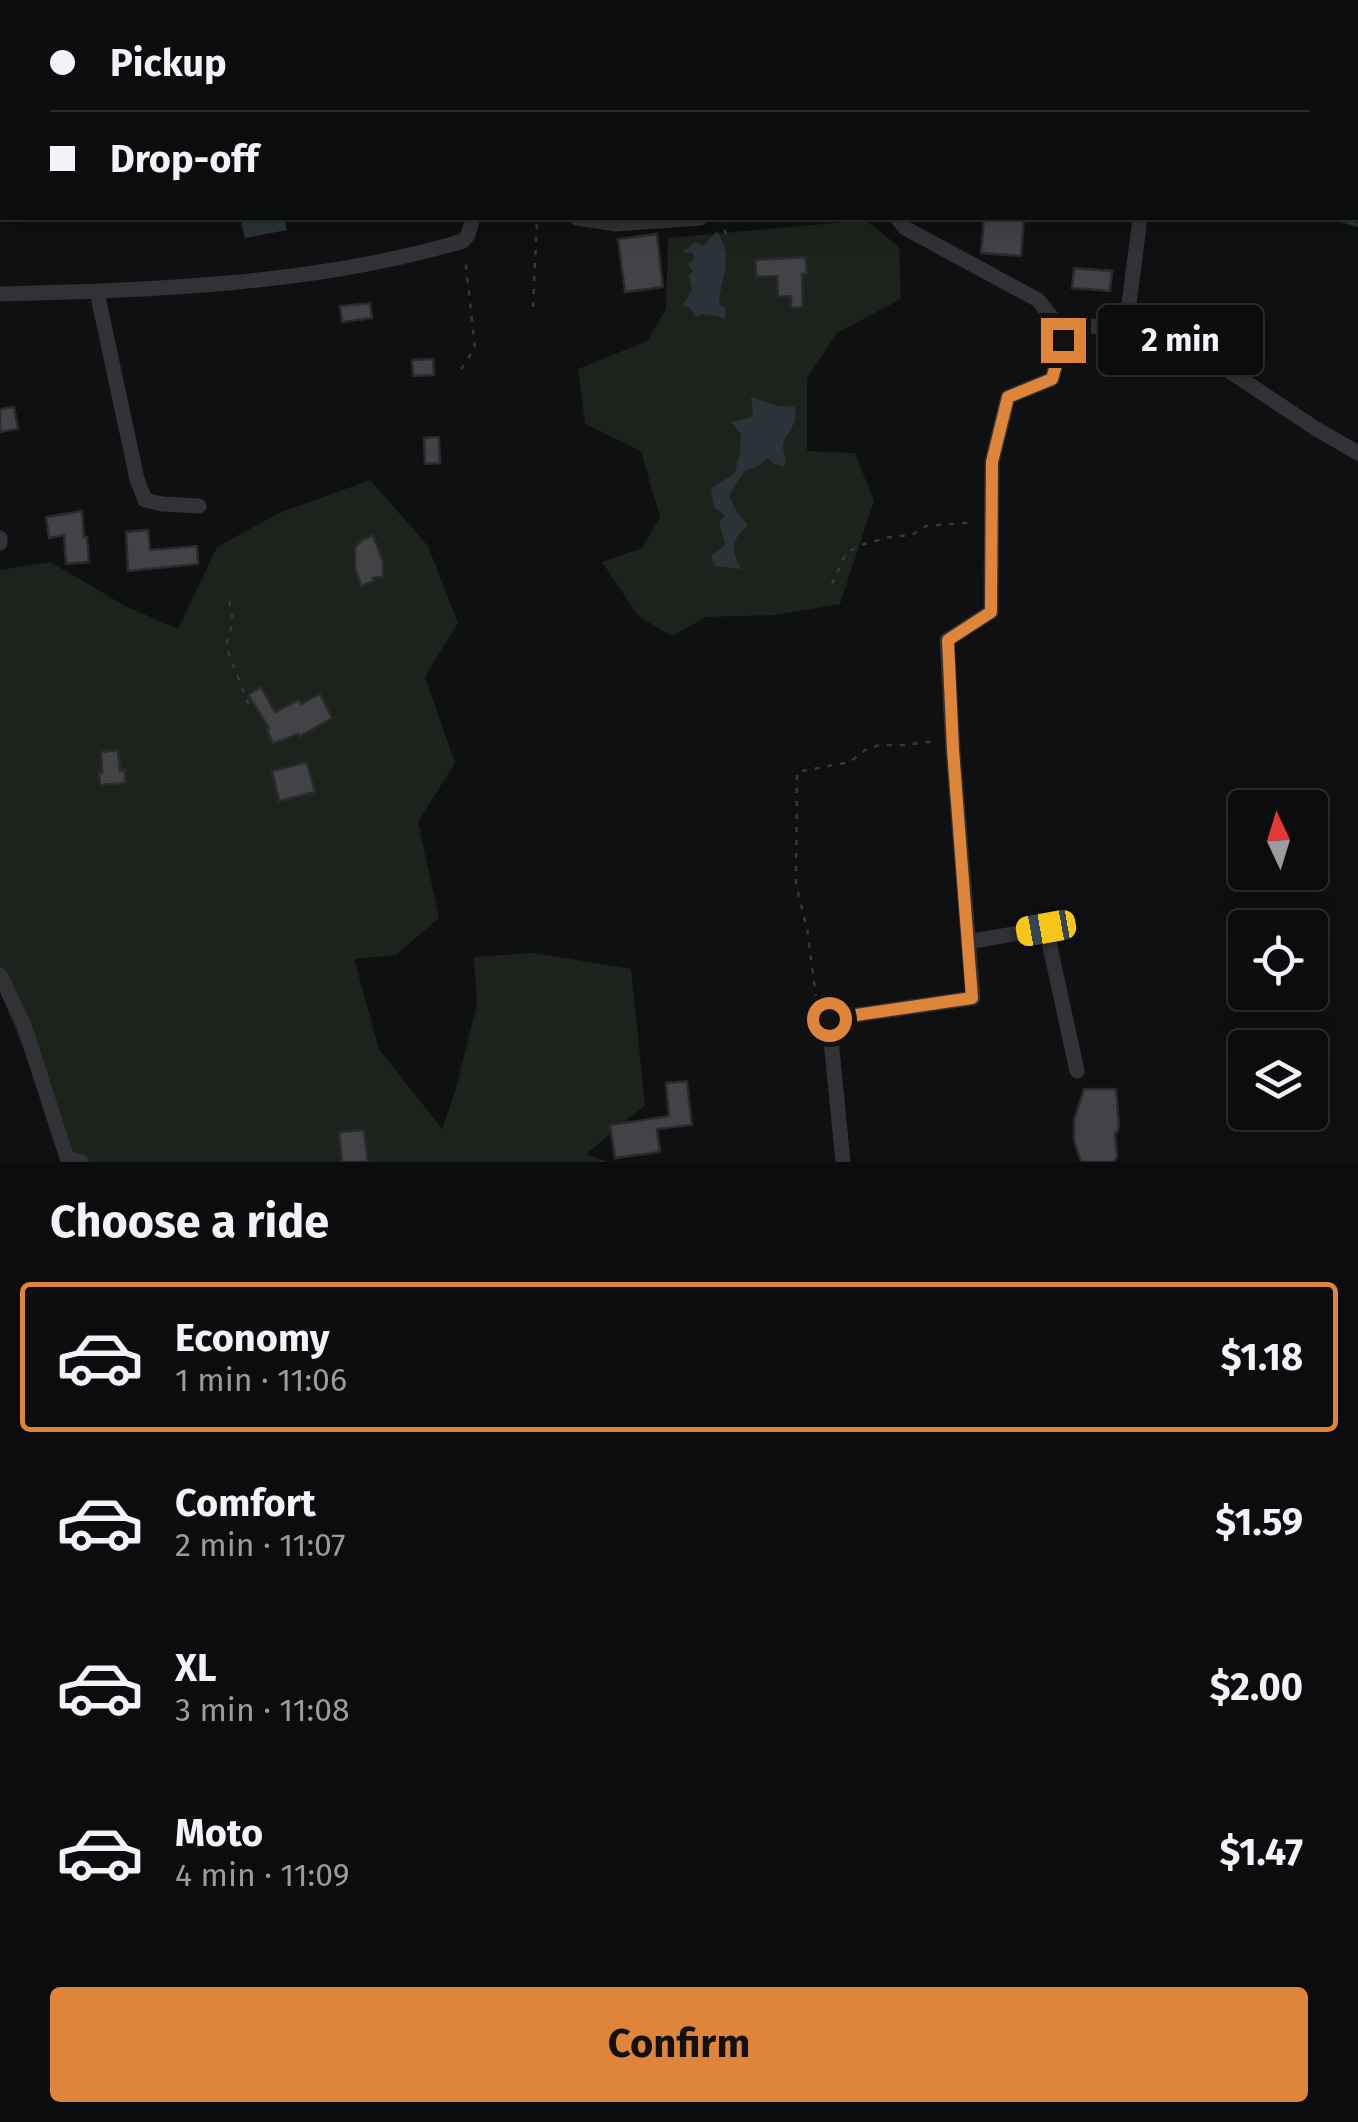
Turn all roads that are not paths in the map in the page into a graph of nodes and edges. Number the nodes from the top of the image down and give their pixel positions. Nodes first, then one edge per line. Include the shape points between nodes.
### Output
1 (472, 220) edge
2 (590, 220) edge
3 (672, 220) edge
4 (899, 220) edge
5 (1140, 220) edge
6 (97, 292) junction
7 (0, 294) edge
8 (1067, 325) junction
9 (1126, 328) junction
10 (1358, 452) edge
11 (198, 506) dead end
12 (968, 942) junction
13 (0, 974) edge
14 (1077, 1071) dead end
15 (82, 1162) edge
16 (843, 1162) edge

1 - 6 street via 463,241 332,271
2 - 3 street
4 - 8 street via 1038,300 1052,319
5 - 9 street
6 - 7 street
6 - 11 street via 144,500
8 - 9 street
8 - 12 street via 1052,379 1008,397 992,462 991,612 948,640
9 - 10 street via 1223,368
12 - 14 street via 1046,928
12 - 16 street via 972,998 829,1019
13 - 15 street via 68,1158

